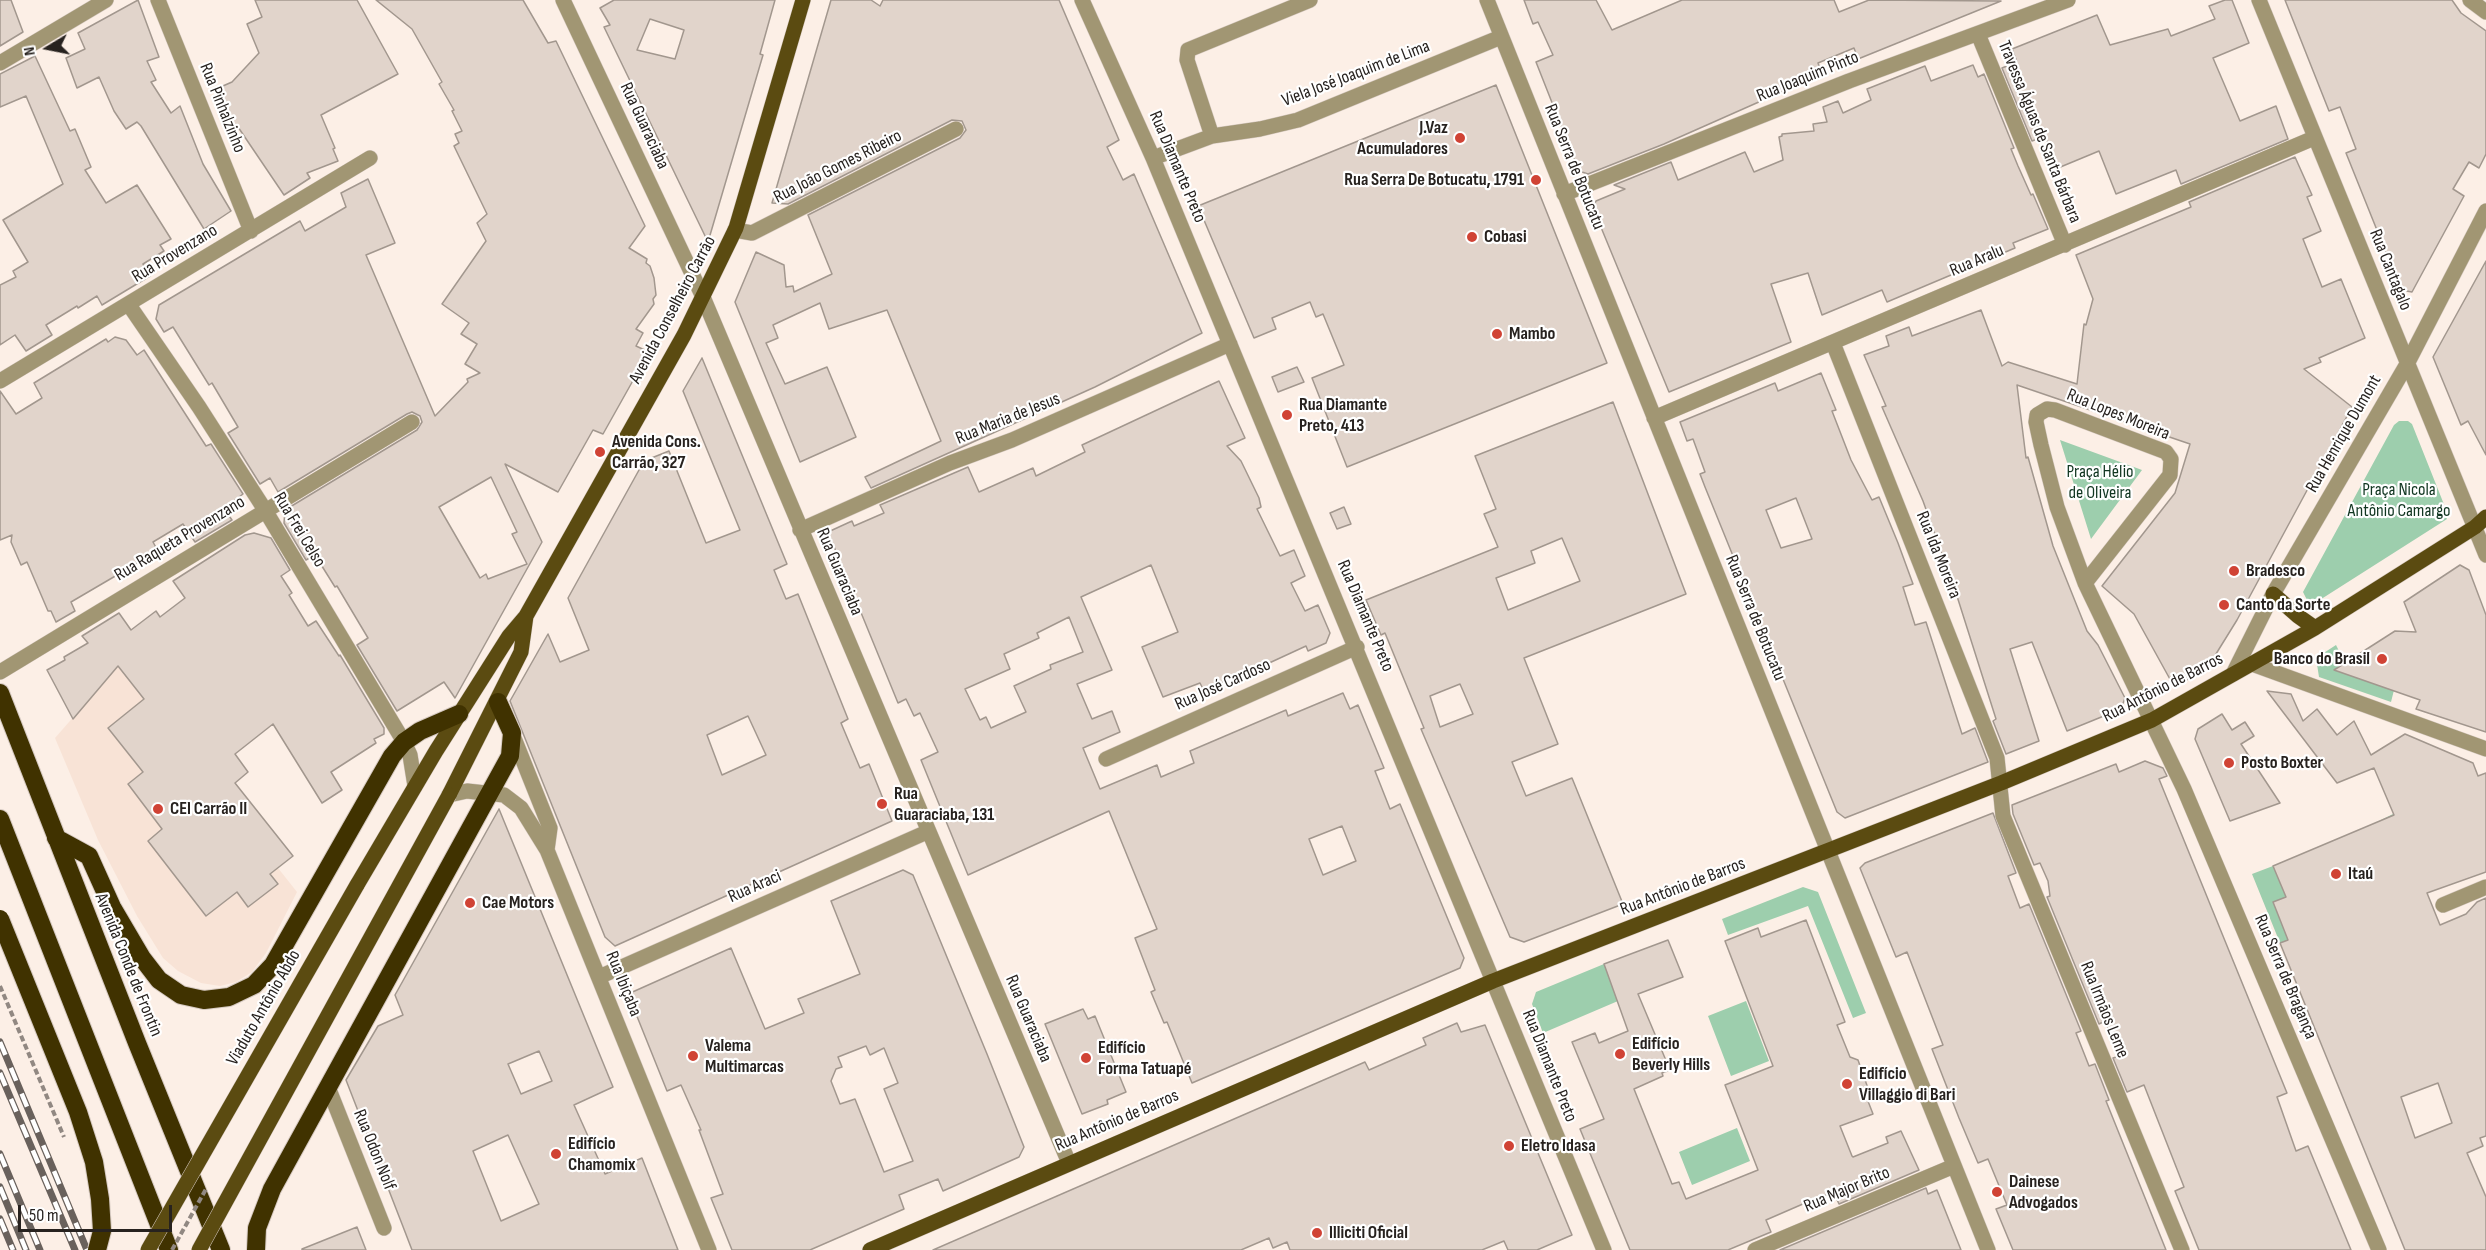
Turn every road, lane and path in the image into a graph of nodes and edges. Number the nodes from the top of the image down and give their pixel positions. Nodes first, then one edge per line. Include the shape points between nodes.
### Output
1 (106, 0) edge
2 (158, 0) edge
3 (563, 0) edge
4 (803, 0) edge
5 (1082, 0) edge
6 (1310, 0) edge
7 (1487, 0) edge
8 (2068, 0) edge
9 (2259, 0) edge
10 (2470, 0) edge
11 (2486, 12) edge
12 (1978, 34) junction
13 (1502, 37) junction
14 (0, 63) edge
15 (956, 129) dead end
16 (1212, 136) junction
17 (2314, 138) junction
18 (370, 158) dead end
19 (1153, 158) junction
20 (1564, 194) junction
21 (2486, 211) edge
22 (735, 230) junction
23 (251, 231) junction
24 (2065, 245) junction
25 (703, 297) junction
26 (129, 305) junction
27 (1833, 343) junction
28 (1230, 344) junction
29 (2407, 364) junction
30 (0, 381) edge
31 (1654, 418) junction
32 (412, 422) dead end
33 (265, 510) junction
34 (2480, 522) edge
35 (800, 531) junction
36 (2486, 555) edge
37 (2085, 583) junction
38 (2273, 594) junction
39 (526, 616) junction
40 (2315, 628) junction
41 (1356, 647) junction
42 (2252, 664) junction
43 (0, 672) edge
44 (2233, 674) junction
45 (0, 693) edge
46 (498, 702) junction
47 (459, 714) junction
48 (2152, 720) junction
49 (513, 733) junction
50 (404, 742) junction
51 (2486, 749) edge
52 (1106, 759) dead end
53 (2001, 783) junction
54 (415, 786) junction
55 (489, 793) junction
56 (449, 795) junction
57 (0, 819) edge
58 (927, 832) junction
59 (56, 838) junction
60 (547, 850) junction
61 (1827, 852) junction
62 (2486, 887) edge
63 (2443, 905) dead end
64 (0, 919) edge
65 (598, 977) junction
66 (1493, 981) junction
67 (0, 986) edge
68 (328, 1087) junction
69 (65, 1140) dead end
70 (1069, 1163) junction
71 (1954, 1166) junction
72 (384, 1228) dead end
73 (1602, 1249) edge
74 (97, 1250) edge
75 (148, 1250) edge
76 (169, 1250) edge
77 (199, 1250) edge
78 (221, 1250) edge
79 (256, 1250) edge
80 (709, 1250) edge
81 (870, 1250) edge
82 (1755, 1250) edge
83 (1988, 1250) edge
84 (2182, 1250) edge
85 (2379, 1250) edge

1 - 14 street
2 - 23 street, Rua Pinhalzinho
3 - 25 street, Rua Guaraciaba
4 - 22 main road, Avenida Conselheiro Carrão
5 - 19 street, Rua Diamante Preto
6 - 16 street via 1188,50 1187,60
7 - 13 street, Rua Serra de Botucatu
8 - 12 street, Rua Joaquim Pinto
9 - 17 street, Rua Cantagalo
10 - 11 street
12 - 20 street, Rua Joaquim Pinto
12 - 24 street, Travessa Águas de Santa Bárbara
13 - 16 street, Viela José Joaquim de Lima via 1298,120
13 - 20 street, Rua Serra de Botucatu
15 - 22 street, Rua João Gomes Ribeiro via 752,233
16 - 19 street, Viela José Joaquim de Lima
17 - 24 street, Rua Aralu
17 - 29 street, Rua Cantagalo
18 - 23 street, Rua Provenzano
19 - 28 street, Rua Diamante Preto
20 - 31 street, Rua Serra de Botucatu
21 - 29 street, Rua Henrique Dumont
22 - 25 main road, Avenida Conselheiro Carrão
23 - 26 street, Rua Provenzano
24 - 27 street, Rua Aralu
25 - 35 street, Rua Guaraciaba
25 - 39 main road, Avenida Conselheiro Carrão
26 - 30 street, Rua Provenzano
26 - 33 street, Rua Frei Celso
27 - 31 street, Rua Aralu
27 - 53 street, Rua Ida Moreira via 1997,758
28 - 35 street, Rua Maria de Jesus
28 - 41 street, Rua Diamante Preto
29 - 34 street, Rua Cantagalo
29 - 38 street, Rua Henrique Dumont
31 - 61 street, Rua Serra de Botucatu
32 - 33 street, Rua Raqueta Provenzano
33 - 43 street, Rua Raqueta Provenzano
33 - 50 street, Rua Frei Celso
34 - 36 street, Rua Cantagalo
34 - 40 main road, Rua Antônio de Barros
35 - 58 street, Rua Guaraciaba
37 - 37 street, Rua Lopes Moreira via 2169,475 2170,459 2166,452 2122,435 2055,410 2041,410 2036,422 2041,445 2057,507
37 - 48 street, Rua Lopes Moreira
38 - 40 main road
38 - 44 street, Rua Henrique Dumont
39 - 46 main road, Avenida Conselheiro Carrão via 522,652
39 - 47 main road, Avenida Conselheiro Carrão
40 - 42 main road, Rua Antônio de Barros
41 - 52 street, Rua José Cardoso
41 - 66 street, Rua Diamante Preto
42 - 44 main road, Rua Antônio de Barros
42 - 51 street
44 - 48 main road, Rua Antônio de Barros
45 - 59 highway, Avenida Conde de Frontin
46 - 49 highway
46 - 56 main road, Avenida Conselheiro Carrão
47 - 50 highway
47 - 54 main road, Avenida Conselheiro Carrão
48 - 53 main road, Rua Antônio de Barros
48 - 85 street, Rua Serra de Bragança
49 - 55 highway via 510,756
49 - 60 street via 550,828
50 - 54 street, Rua Frei Celso
50 - 59 highway via 375,781 273,965 254,986 230,997 204,1000 181,996 159,980 112,907 89,856
53 - 61 main road, Rua Antônio de Barros
53 - 84 street, Rua Irmãos Leme via 2003,816
54 - 75 main road, Viaduto Antônio Abdo, bridge
55 - 56 street, Rua Ibiçaba via 468,791
55 - 60 street, Rua Ibiçaba via 504,795 521,808
55 - 68 highway
56 - 77 main road, bridge
57 - 76 highway
58 - 65 street, Rua Araci
58 - 70 street, Rua Guaraciaba
59 - 78 highway, Avenida Conde de Frontin
60 - 65 street, Rua Ibiçaba
61 - 66 main road, Rua Antônio de Barros
61 - 71 street, Rua Serra de Botucatu
62 - 63 street
64 - 74 highway, bridge via 78,1112 93,1162 102,1231
65 - 80 street, Rua Ibiçaba
66 - 70 main road, Rua Antônio de Barros
66 - 73 street, Rua Diamante Preto
67 - 69 path
68 - 72 street, Rua Odon Nolf
68 - 79 highway via 272,1189 257,1228
70 - 81 main road, Rua Antônio de Barros
71 - 82 street, Rua Major Brito
71 - 83 street, Rua Serra de Botucatu

